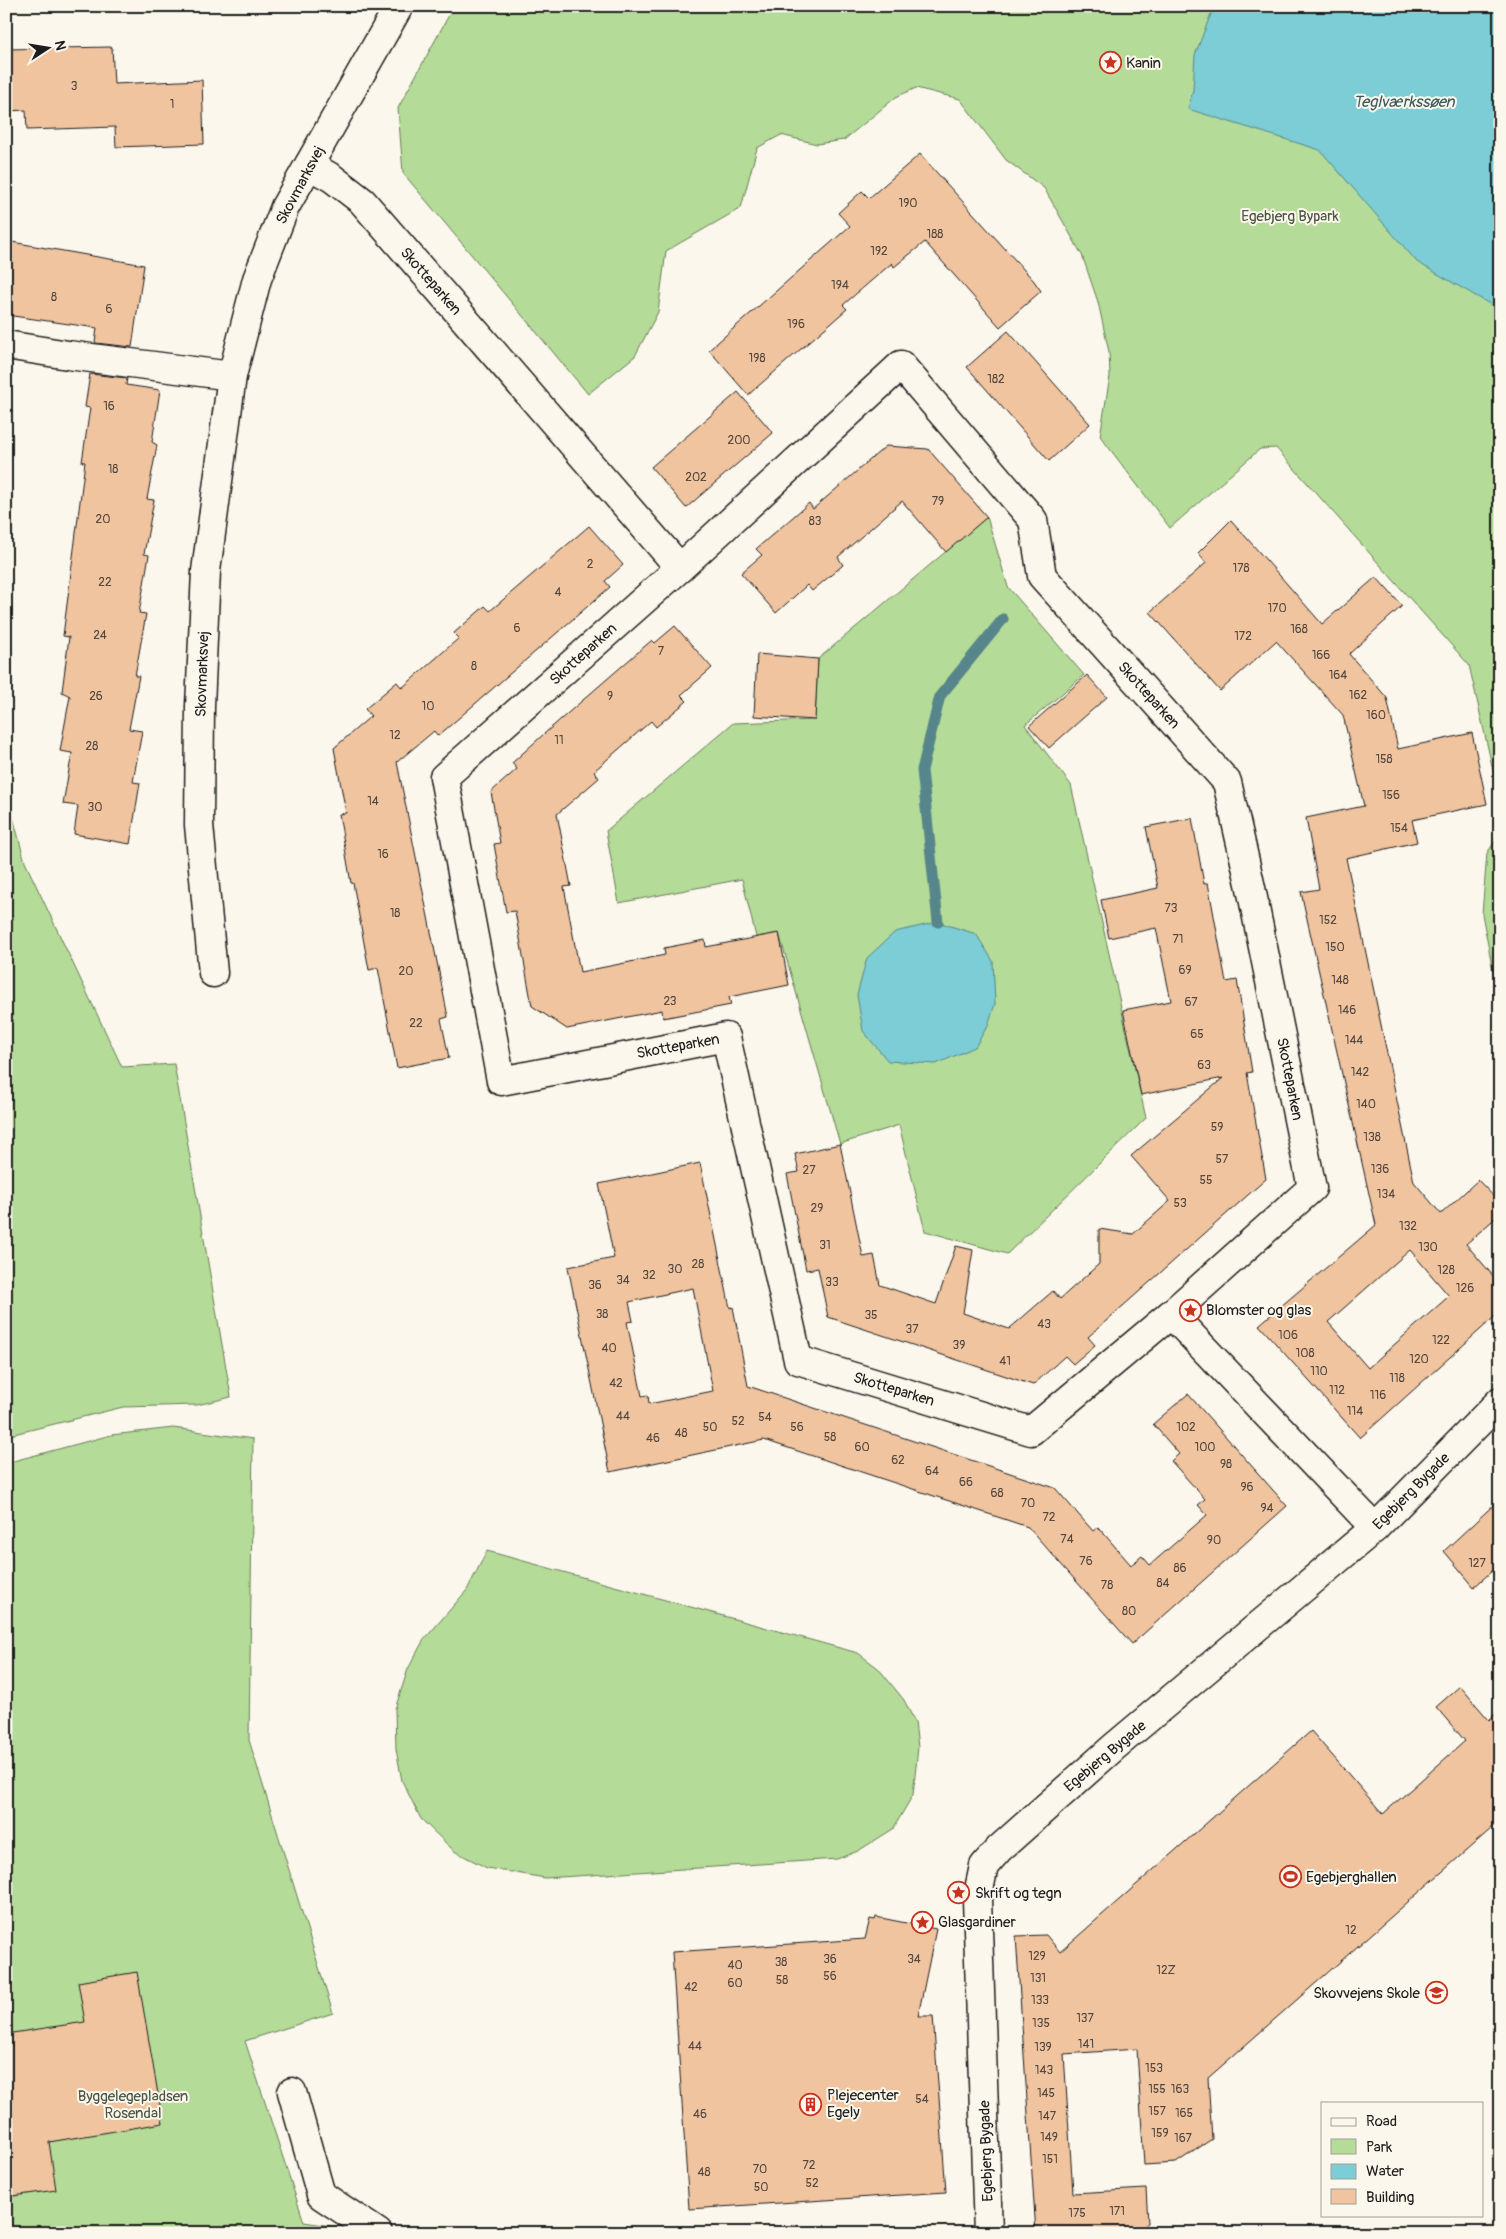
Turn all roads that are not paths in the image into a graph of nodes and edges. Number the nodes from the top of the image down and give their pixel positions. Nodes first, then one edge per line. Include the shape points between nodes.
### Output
1 (399, 6) edge
2 (309, 165) junction
3 (6, 345) edge
4 (232, 376) junction
5 (680, 568) junction
6 (213, 973) dead end
7 (1171, 1314) junction
8 (1500, 1401) edge
9 (1374, 1528) junction
10 (292, 2092) dead end
11 (378, 2233) edge
12 (988, 2233) edge

1 - 2 street, Skovmarksvej
2 - 4 street, Skovmarksvej via 285,207 257,279
2 - 5 street, Skotteparken via 362,201
3 - 4 street
4 - 6 street, Skovmarksvej via 206,571 200,706 199,825
5 - 7 street, Skotteparken via 901,365 1033,520 1042,576 1227,782 1312,1188
5 - 7 street, Skotteparken via 444,777 501,1081 726,1036 798,1360 1031,1431
7 - 9 street
8 - 9 street, Egebjerg Bygade
9 - 12 street, Egebjerg Bygade via 1061,1793 984,1866 977,1899
10 - 11 street via 321,2195

